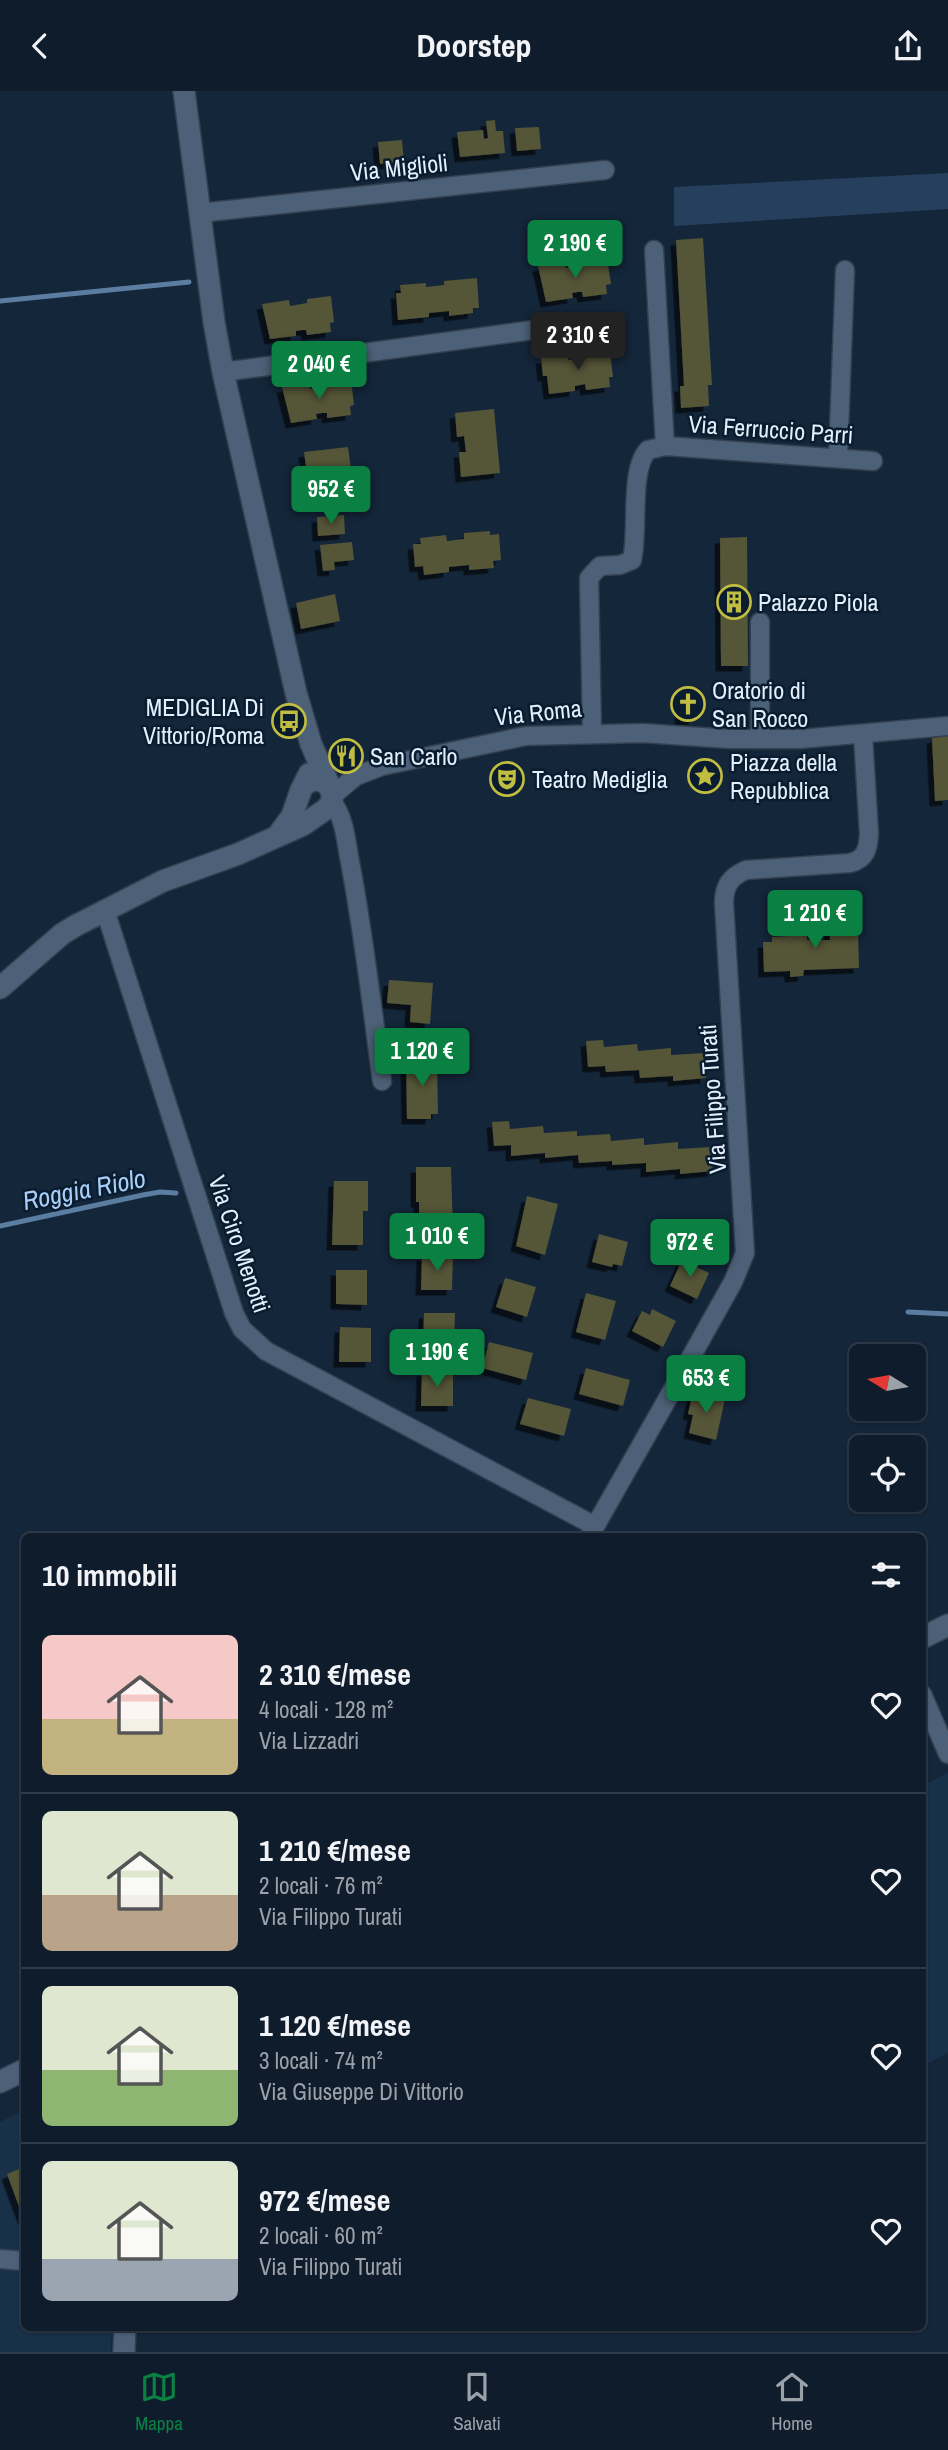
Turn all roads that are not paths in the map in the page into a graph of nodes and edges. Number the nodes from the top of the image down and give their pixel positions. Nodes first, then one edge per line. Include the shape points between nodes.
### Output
1 (184, 91) edge
2 (605, 170) dead end
3 (200, 213) junction
4 (654, 250) dead end
5 (845, 270) dead end
6 (585, 323) dead end
7 (223, 372) junction
8 (665, 446) junction
9 (838, 457) junction
10 (873, 461) dead end
11 (760, 622) dead end
12 (948, 726) edge
13 (592, 733) junction
14 (863, 735) junction
15 (760, 739) junction
16 (311, 744) junction
17 (302, 790) junction
18 (330, 799) junction
19 (278, 835) junction
20 (105, 910) junction
21 (0, 988) edge
22 (382, 1081) dead end
23 (592, 1531) edge
24 (948, 1625) edge
25 (926, 1635) edge
26 (926, 1703) edge
27 (948, 1754) edge
28 (21, 2072) edge
29 (0, 2082) edge
30 (0, 2259) edge
31 (21, 2261) edge
32 (125, 2331) edge
33 (124, 2352) edge

1 - 3 street
2 - 3 street, Via Miglioli
3 - 7 street
4 - 8 street, Via Ferruccio Parri
5 - 9 street
6 - 7 street
7 - 16 street
8 - 9 street, Via Ferruccio Parri
8 - 13 street, Via Ferruccio Parri via 648,450 638,467 632,560 600,566 590,578
9 - 10 street, Via Ferruccio Parri
11 - 15 street
12 - 14 street, Via Roma
13 - 15 street, Via Roma
13 - 18 street, Via Roma via 526,736 406,760 356,776
14 - 15 street, Via Roma
14 - 23 street, Via Filippo Turati via 869,834 863,857 850,863 746,870 726,887 745,1253
16 - 17 street via 310,769
16 - 18 street
17 - 18 street via 311,781 325,782
17 - 18 street via 301,803 315,813
17 - 19 street
18 - 19 street, Via Roma via 303,825
18 - 22 street via 342,822 355,888
19 - 20 street, Via Roma via 163,881
20 - 21 street, Via Roma via 62,934
20 - 23 street, Via Ciro Menotti via 242,1329 266,1351
24 - 25 street
26 - 27 street
28 - 29 street
30 - 31 street
32 - 33 street

